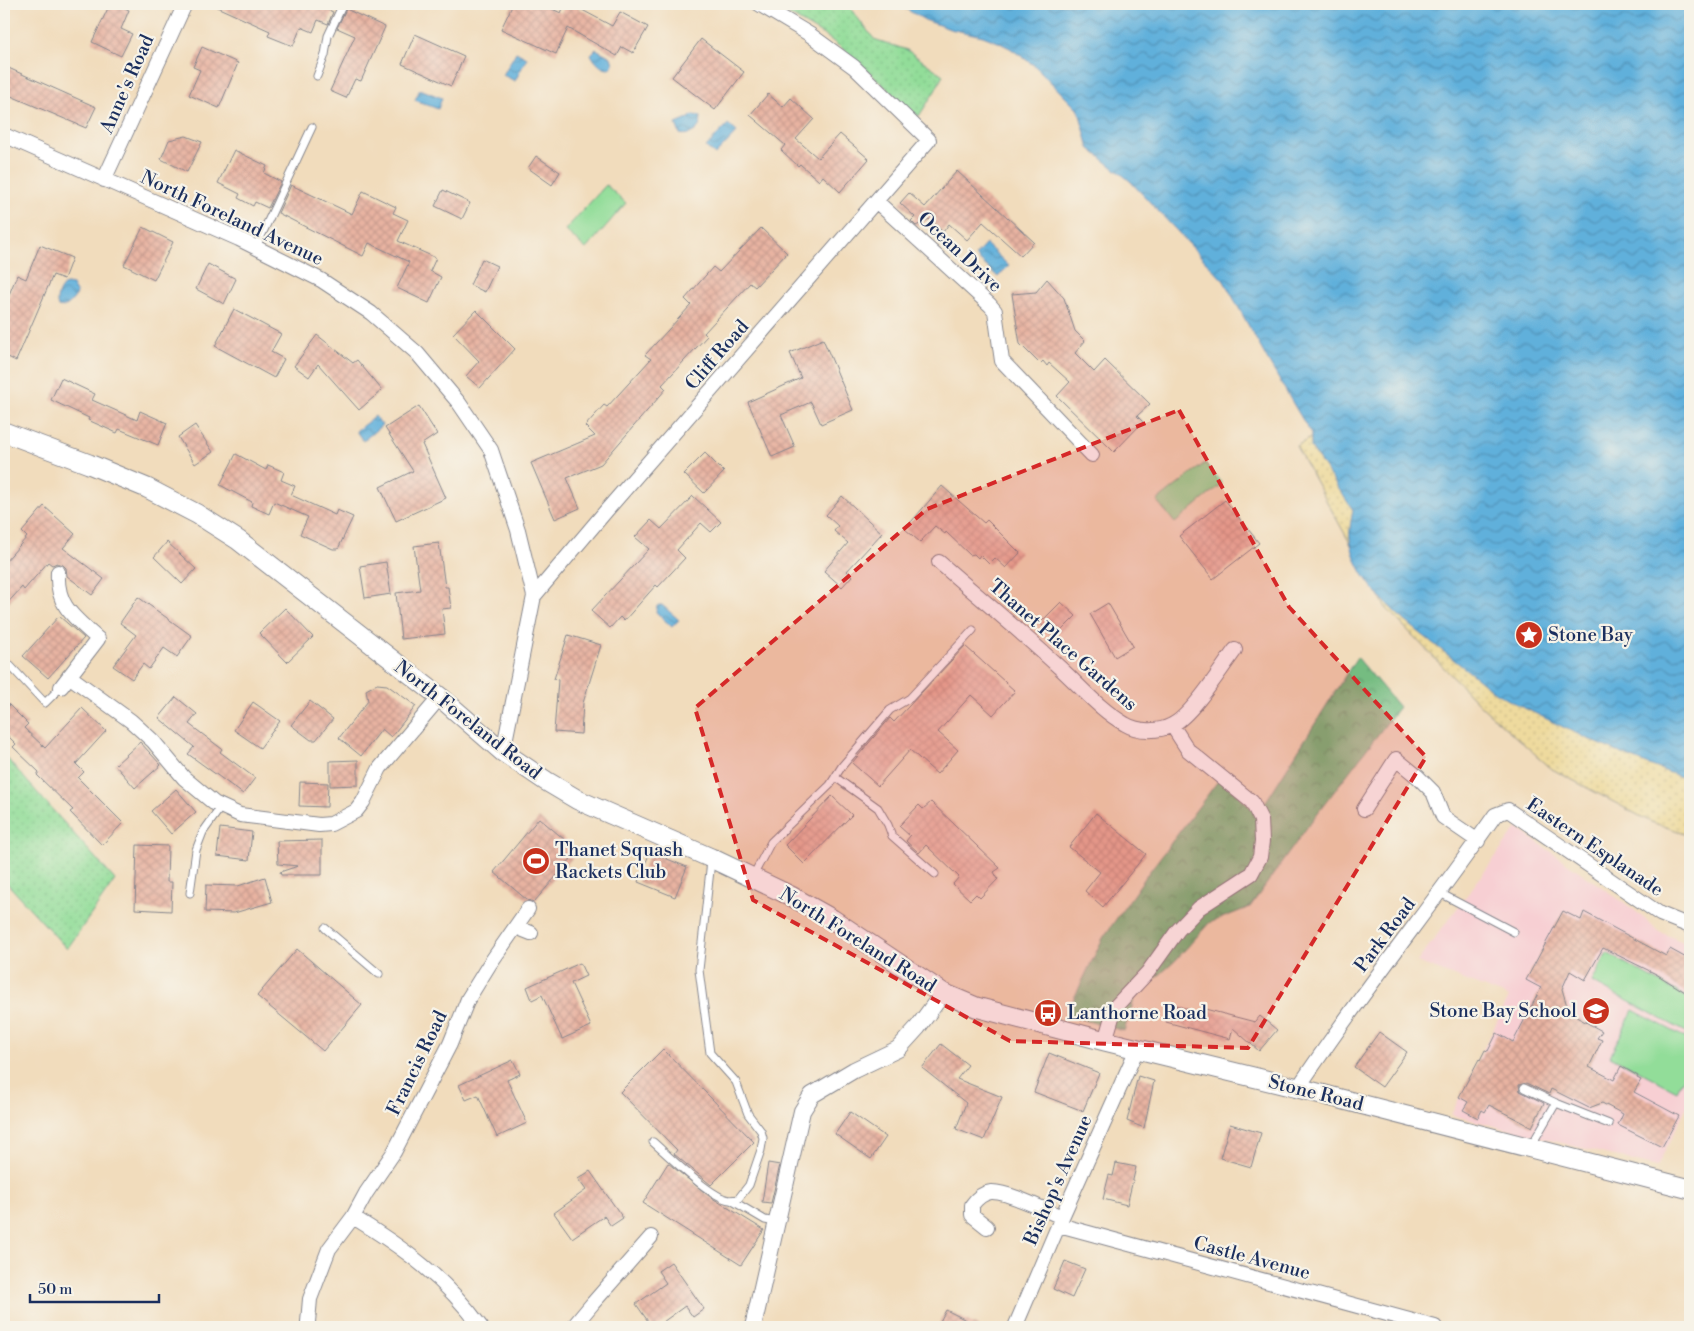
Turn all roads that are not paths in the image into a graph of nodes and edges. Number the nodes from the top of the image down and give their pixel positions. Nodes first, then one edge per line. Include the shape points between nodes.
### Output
1 (185, 4) edge
2 (343, 4) edge
3 (759, 4) edge
4 (317, 76) dead end
5 (312, 128) dead end
6 (4, 135) edge
7 (104, 180) junction
8 (876, 201) junction
9 (256, 247) junction
10 (4, 432) edge
11 (1092, 455) dead end
12 (939, 562) dead end
13 (58, 572) dead end
14 (534, 596) junction
15 (972, 630) dead end
16 (1235, 650) dead end
17 (4, 658) edge
18 (65, 682) junction
19 (440, 696) junction
20 (1172, 725) junction
21 (503, 752) junction
22 (835, 777) junction
23 (221, 807) junction
24 (1364, 809) dead end
25 (1508, 810) joint
26 (1478, 841) junction
27 (711, 858) junction
28 (935, 874) dead end
29 (753, 877) junction
30 (190, 893) dead end
31 (1440, 893) junction
32 (528, 909) dead end
33 (1690, 926) edge
34 (325, 928) dead end
35 (516, 928) junction
36 (1514, 932) dead end
37 (531, 934) dead end
38 (379, 974) dead end
39 (943, 993) junction
40 (1105, 1041) junction
41 (1138, 1049) junction
42 (1298, 1088) junction
43 (1524, 1088) dead end
44 (1556, 1103) junction
45 (1609, 1124) dead end
46 (653, 1142) dead end
47 (1530, 1149) junction
48 (1690, 1189) edge
49 (730, 1200) junction
50 (353, 1217) junction
51 (1060, 1221) junction
52 (777, 1222) junction
53 (987, 1227) dead end
54 (651, 1237) dead end
55 (308, 1322) dead end
56 (1018, 1326) edge
57 (481, 1327) edge
58 (574, 1327) edge
59 (753, 1327) edge
60 (1435, 1327) edge

1 - 7 street, Anne's Road
2 - 4 lane via 328,36
3 - 8 street, Cliff Road via 809,34 854,67 929,140
5 - 9 lane
6 - 7 street, North Foreland Avenue
7 - 9 street, North Foreland Avenue
8 - 11 street, Ocean Drive via 990,305 995,311 1002,361
8 - 14 street, Cliff Road
9 - 14 street, North Foreland Avenue via 321,280 371,312 417,354 459,403 491,450 518,530
10 - 19 main road, North Foreland Road via 147,488 205,519 238,540
12 - 20 street, Thanet Place Gardens via 1126,726 1155,730
13 - 18 street via 61,601 98,639
14 - 21 street, North Foreland Avenue
15 - 22 lane via 910,698 890,710
16 - 20 street, Thanet Place Gardens via 1188,713
17 - 18 lane via 45,703
18 - 23 street via 131,721 184,778
19 - 21 main road, North Foreland Road
19 - 23 street via 380,768 356,811 343,819 319,826 240,815
20 - 40 street via 1188,750 1252,802 1261,820 1260,857 1250,874 1199,908 1178,930 1148,972 1115,1007
21 - 27 main road, North Foreland Road via 578,800
22 - 28 lane via 878,808 892,836
22 - 29 lane via 771,842
23 - 30 lane via 203,832 196,850
24 - 26 street via 1396,759 1433,792 1443,817
25 - 26 street, Park Road via 1495,815
25 - 33 street, Eastern Esplanade via 1660,914
26 - 31 street, Park Road
27 - 29 main road, North Foreland Road
27 - 49 lane via 699,970 710,1053 736,1082 748,1114 763,1138 749,1185 738,1199
29 - 39 main road, North Foreland Road via 832,919
31 - 36 lane
31 - 42 street, Park Road
32 - 35 street, Francis Road
34 - 38 lane
35 - 37 street
35 - 50 street, Francis Road via 468,999 450,1044 406,1131
39 - 40 main road, Stone Road via 976,1007
39 - 52 street via 898,1049 812,1095 802,1111
40 - 41 main road, Stone Road
41 - 42 main road, Stone Road
41 - 51 street, Bishop's Avenue
42 - 47 main road, Stone Road
43 - 44 lane
44 - 45 lane
44 - 47 lane
46 - 49 lane via 705,1186
47 - 48 main road, Stone Road
49 - 52 lane via 766,1220
50 - 55 street, Francis Road via 329,1249 305,1297
50 - 57 street via 431,1271
51 - 53 street, Castle Avenue via 1001,1192 990,1192 980,1195 972,1205 972,1215
51 - 56 street, Bishop's Avenue
51 - 60 street, Castle Avenue
52 - 59 street
54 - 58 street

